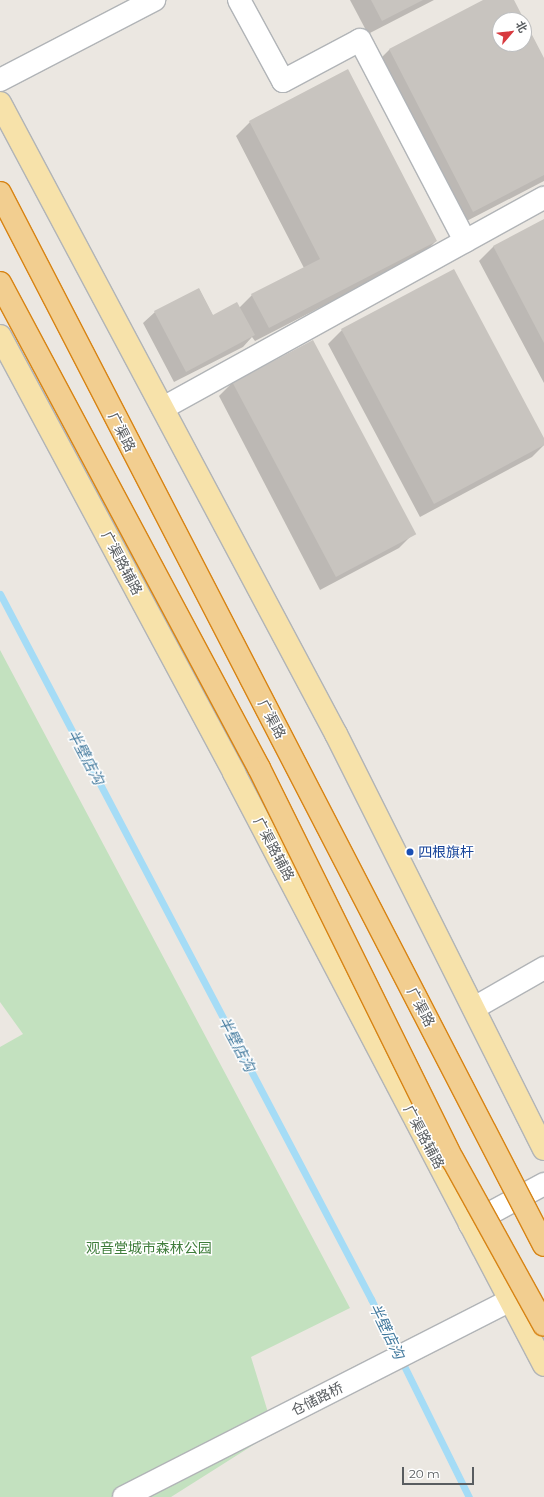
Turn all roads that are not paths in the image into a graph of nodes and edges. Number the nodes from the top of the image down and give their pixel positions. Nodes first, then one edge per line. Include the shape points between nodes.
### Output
1 (154, 0) edge
2 (239, 0) edge
3 (0, 80) edge
4 (0, 103) edge
5 (0, 194) edge
6 (544, 198) edge
7 (465, 241) junction
8 (0, 283) edge
9 (0, 336) edge
10 (163, 408) junction
11 (544, 968) edge
12 (474, 1008) junction
13 (544, 1149) edge
14 (544, 1184) edge
15 (470, 1224) junction
16 (544, 1245) edge
17 (510, 1300) junction
18 (544, 1325) edge
19 (544, 1365) edge
20 (124, 1497) edge

1 - 3 street
2 - 7 street via 283,82 360,40
4 - 10 main road
5 - 16 highway, 广渠路, bridge
6 - 7 street
7 - 10 street
8 - 18 highway, bridge via 259,768 453,1160
9 - 15 main road, 广渠路辅路 via 234,773
10 - 12 main road via 336,734
11 - 12 street
12 - 13 main road
14 - 15 street
15 - 17 main road, 广渠路辅路
17 - 19 main road, 广渠路辅路
17 - 20 street, 仓储路桥

